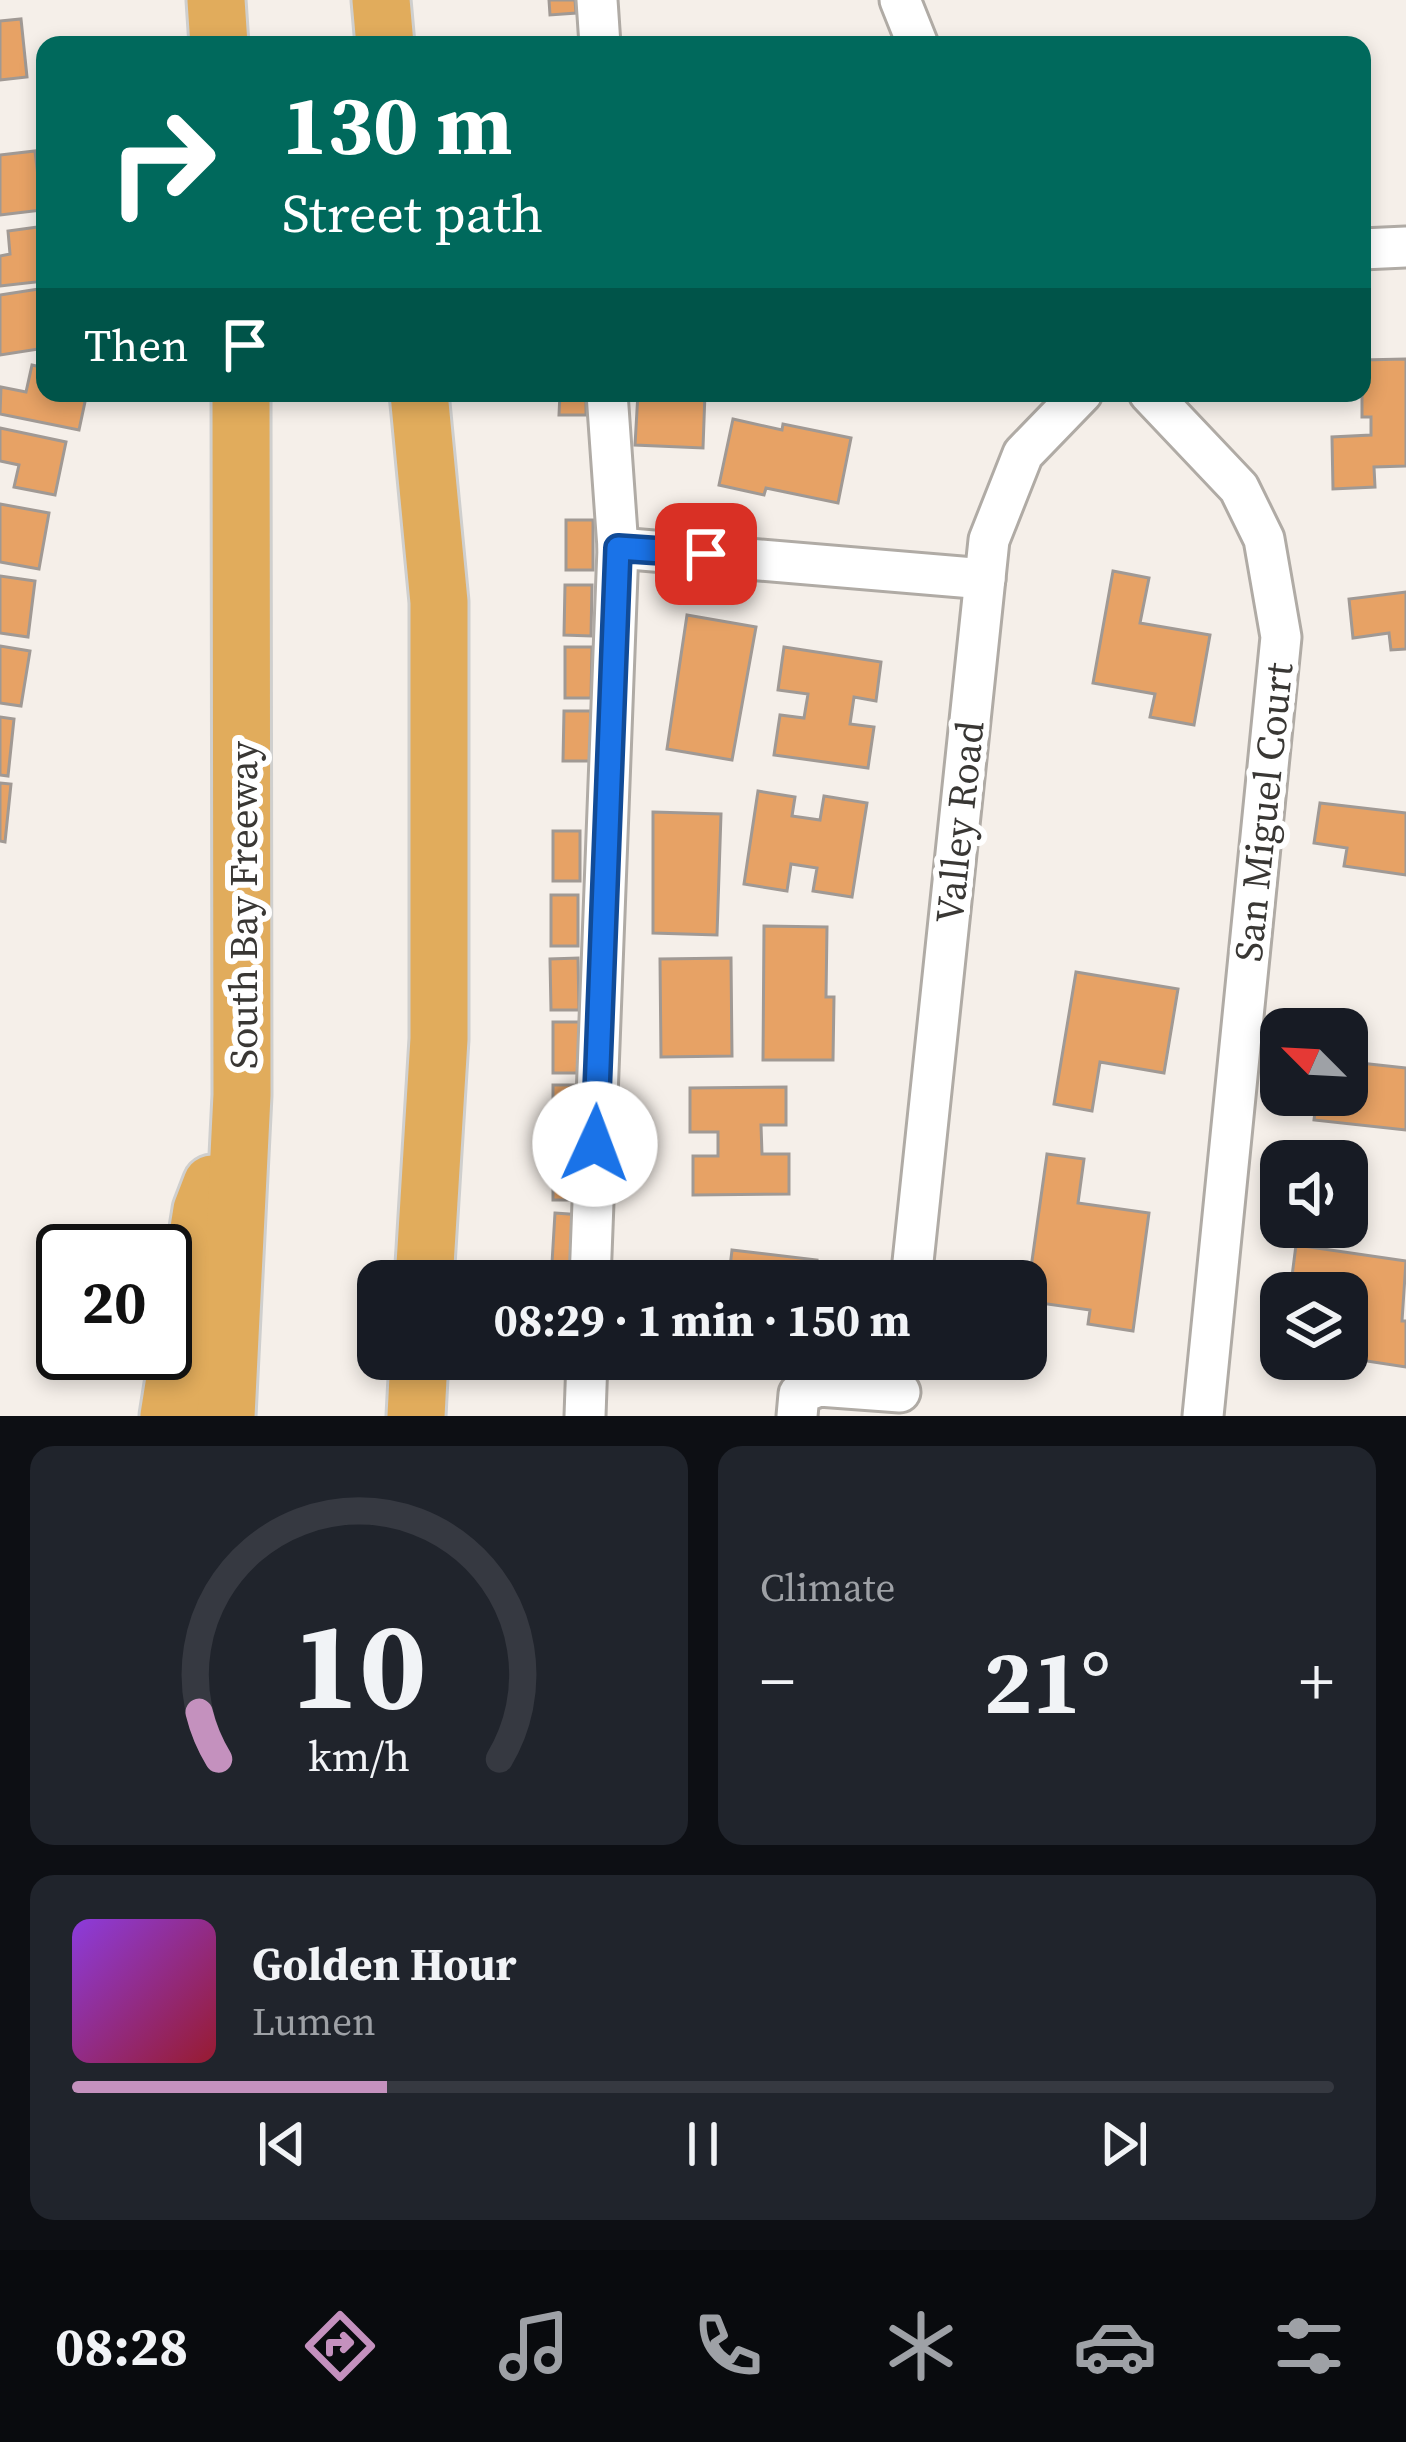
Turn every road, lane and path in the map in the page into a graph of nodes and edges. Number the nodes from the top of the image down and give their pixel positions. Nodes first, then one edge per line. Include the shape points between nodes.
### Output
1 (216, 0) edge
2 (381, 0) edge
3 (597, 0) edge
4 (900, 0) edge
5 (218, 36) edge
6 (384, 36) edge
7 (599, 36) edge
8 (914, 36) edge
9 (1406, 248) edge
10 (1371, 249) edge
11 (241, 402) edge
12 (420, 402) edge
13 (608, 402) edge
14 (1073, 402) edge
15 (1158, 402) edge
16 (618, 548) junction
17 (985, 579) junction
18 (440, 1039) junction
19 (242, 1095) junction
20 (425, 1260) edge
21 (445, 1260) edge
22 (591, 1260) edge
23 (913, 1260) edge
24 (418, 1380) edge
25 (449, 1380) edge
26 (586, 1380) edge
27 (900, 1389) edge
28 (169, 1416) edge
29 (226, 1416) edge
30 (416, 1416) edge
31 (450, 1416) edge
32 (585, 1416) edge
33 (797, 1416) edge
34 (1203, 1416) edge

1 - 5 highway
2 - 6 highway
3 - 7 street
4 - 8 street
9 - 10 street
11 - 19 highway, South Bay Freeway
12 - 18 highway via 439,602
13 - 16 street
14 - 17 street, Valley Road via 1023,454 989,540
15 - 34 street, San Miguel Court via 1239,488 1264,539 1281,637
16 - 17 street
16 - 22 street
17 - 23 street, Valley Road
18 - 20 highway
18 - 21 highway
19 - 28 highway via 202,1210
19 - 29 highway, South Bay Freeway
24 - 30 highway
25 - 31 highway
26 - 32 street
27 - 33 street via 819,1386 799,1394

